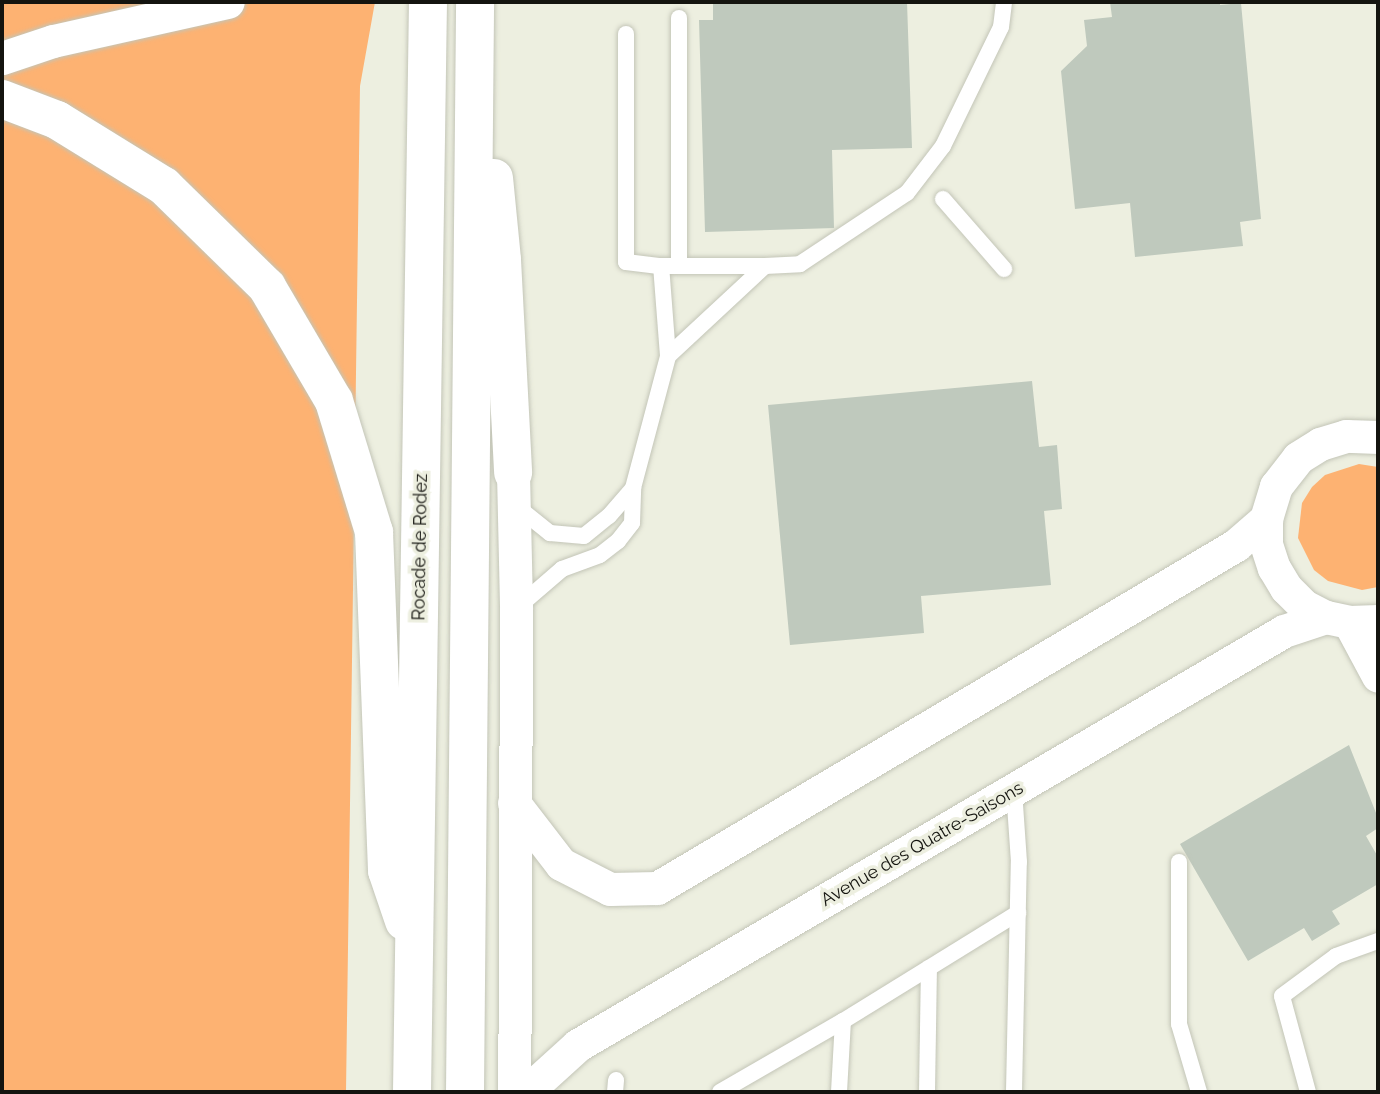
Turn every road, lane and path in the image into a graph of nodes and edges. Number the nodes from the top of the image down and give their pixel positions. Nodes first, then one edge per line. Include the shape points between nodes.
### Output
1 (174, 2) edge
2 (228, 2) edge
3 (428, 2) edge
4 (476, 2) edge
5 (1004, 2) edge
6 (679, 18) dead end
7 (626, 34) dead end
8 (2, 37) edge
9 (2, 58) edge
10 (2, 99) edge
11 (943, 199) dead end
12 (661, 266) junction
13 (765, 266) junction
14 (679, 267) junction
15 (1004, 269) dead end
16 (668, 356) junction
17 (1378, 438) edge
18 (633, 488) junction
19 (514, 489) junction
20 (1266, 519) junction
21 (516, 610) junction
22 (1351, 620) edge
23 (1378, 676) edge
24 (1014, 790) junction
25 (514, 803) junction
26 (1180, 862) dead end
27 (1018, 913) junction
28 (1378, 941) edge
29 (414, 949) junction
30 (929, 968) junction
31 (843, 1021) junction
32 (412, 1092) edge
33 (465, 1092) edge
34 (514, 1092) edge
35 (532, 1092) edge
36 (720, 1092) edge
37 (839, 1092) edge
38 (927, 1092) edge
39 (1014, 1092) edge
40 (1199, 1092) edge
41 (1308, 1092) edge

1 - 8 street via 44,23
2 - 9 street via 53,41
3 - 29 highway, Rocade de Rodez
4 - 19 highway via 502,260
4 - 33 highway
5 - 13 lane via 1001,27 943,146 907,193 800,264
6 - 14 lane
7 - 12 lane via 626,262
10 - 29 highway via 57,120 164,186 267,287 334,401 374,532 387,871
11 - 15 lane
12 - 14 lane
12 - 16 lane
13 - 14 lane
13 - 16 lane
16 - 18 lane
17 - 20 street via 1346,436 1320,444 1298,458 1276,486
18 - 19 lane via 584,536 550,533
18 - 21 lane via 632,523 618,541 600,555 562,569
19 - 21 street
20 - 22 street via 1266,544 1273,568 1286,588 1304,606
20 - 25 street via 1236,545 657,888 610,889 561,864
21 - 25 street
22 - 23 street
22 - 24 street, Avenue des Quatre-Saisons via 1284,631
24 - 27 lane
24 - 35 street, Avenue des Quatre-Saisons via 578,1045
25 - 34 street
26 - 40 lane via 1179,1024
27 - 30 lane
27 - 39 lane
28 - 41 lane via 1336,956 1282,996
29 - 32 highway, Rocade de Rodez
30 - 31 lane
30 - 38 lane
31 - 36 lane
31 - 37 lane

